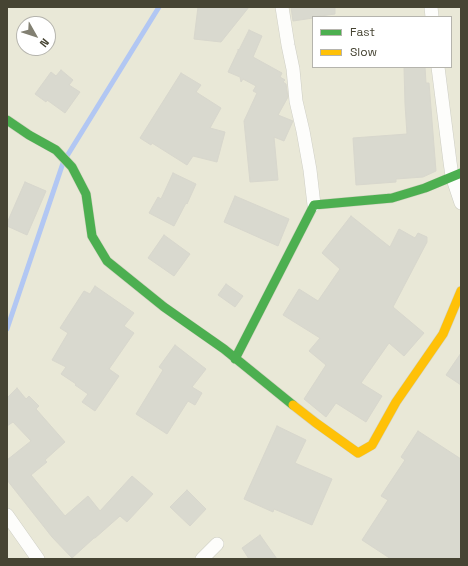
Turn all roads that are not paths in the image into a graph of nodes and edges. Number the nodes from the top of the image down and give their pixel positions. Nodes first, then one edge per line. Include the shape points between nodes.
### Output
1 (282, 7) edge
2 (438, 68) edge
3 (7, 120) edge
4 (456, 174) edge
5 (461, 203) edge
6 (314, 205) junction
7 (461, 291) edge
8 (235, 359) junction
9 (7, 515) edge
10 (217, 544) dead end
11 (38, 559) edge
12 (202, 559) edge

1 - 6 street
2 - 4 street
3 - 8 street via 56,150 72,167 86,194 92,236 107,262
4 - 5 street
4 - 6 street via 426,188 392,198
6 - 8 street
7 - 8 street via 443,334 396,402 372,445 358,453
9 - 11 street
10 - 12 street

